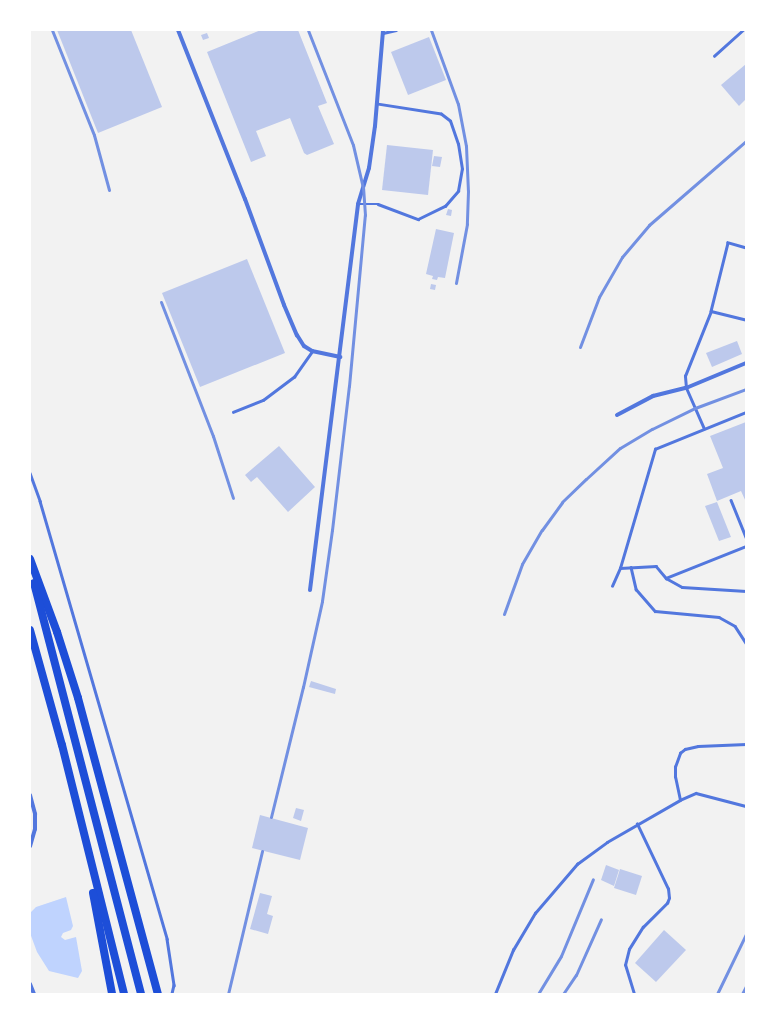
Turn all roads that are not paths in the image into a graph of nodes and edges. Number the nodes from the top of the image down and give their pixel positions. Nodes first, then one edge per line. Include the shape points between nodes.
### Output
1 (178, 30) edge
2 (396, 30) edge
3 (743, 30) edge
4 (383, 32) edge
5 (714, 56) dead end
6 (377, 104) junction
7 (358, 204) junction
8 (746, 248) edge
9 (711, 312) junction
10 (746, 320) edge
11 (312, 351) junction
12 (340, 357) junction
13 (746, 363) edge
14 (686, 388) junction
15 (233, 412) dead end
16 (746, 412) edge
17 (617, 415) dead end
18 (704, 429) junction
19 (30, 473) edge
20 (731, 500) dead end
21 (746, 537) edge
22 (746, 546) edge
23 (30, 559) edge
24 (30, 566) edge
25 (631, 567) junction
26 (620, 568) junction
27 (666, 578) junction
28 (612, 586) dead end
29 (310, 590) dead end
30 (746, 591) edge
31 (30, 630) edge
32 (746, 642) edge
33 (746, 744) edge
34 (30, 795) edge
35 (680, 800) junction
36 (746, 806) edge
37 (80, 821) junction
38 (637, 824) junction
39 (30, 846) edge
40 (30, 984) edge
41 (111, 990) edge
42 (34, 994) edge
43 (124, 994) edge
44 (141, 994) edge
45 (158, 994) edge
46 (172, 994) edge
47 (495, 994) edge
48 (634, 994) edge

1 - 11 street via 284,305 297,335 304,346
2 - 4 lane
3 - 5 lane
4 - 6 street
6 - 7 street via 369,168
6 - 7 lane via 441,114 450,121 458,144 462,169 458,191 445,206 418,220 378,204
7 - 12 street
8 - 9 lane via 728,243
9 - 10 lane
9 - 14 lane via 685,376
11 - 12 street
11 - 15 lane via 294,377 263,400
12 - 29 street via 334,384
13 - 14 street
14 - 17 street via 653,396
14 - 18 lane
16 - 18 lane
18 - 26 lane via 655,449
19 - 46 lane via 168,939 174,985
20 - 21 lane
22 - 27 lane
23 - 45 highway via 68,666
24 - 44 highway
25 - 26 lane
25 - 27 lane via 656,566
25 - 32 lane via 636,589 655,611 719,617 735,626
26 - 28 lane
27 - 30 lane via 682,587
31 - 37 highway
33 - 35 lane via 698,746 680,753 675,766
34 - 39 street via 35,814 35,829
35 - 36 lane via 696,793
35 - 38 lane
37 - 41 highway
37 - 43 highway
38 - 47 lane via 577,864 535,913 513,950
38 - 48 lane via 668,889 669,898 643,927 629,949 625,965
40 - 42 street

